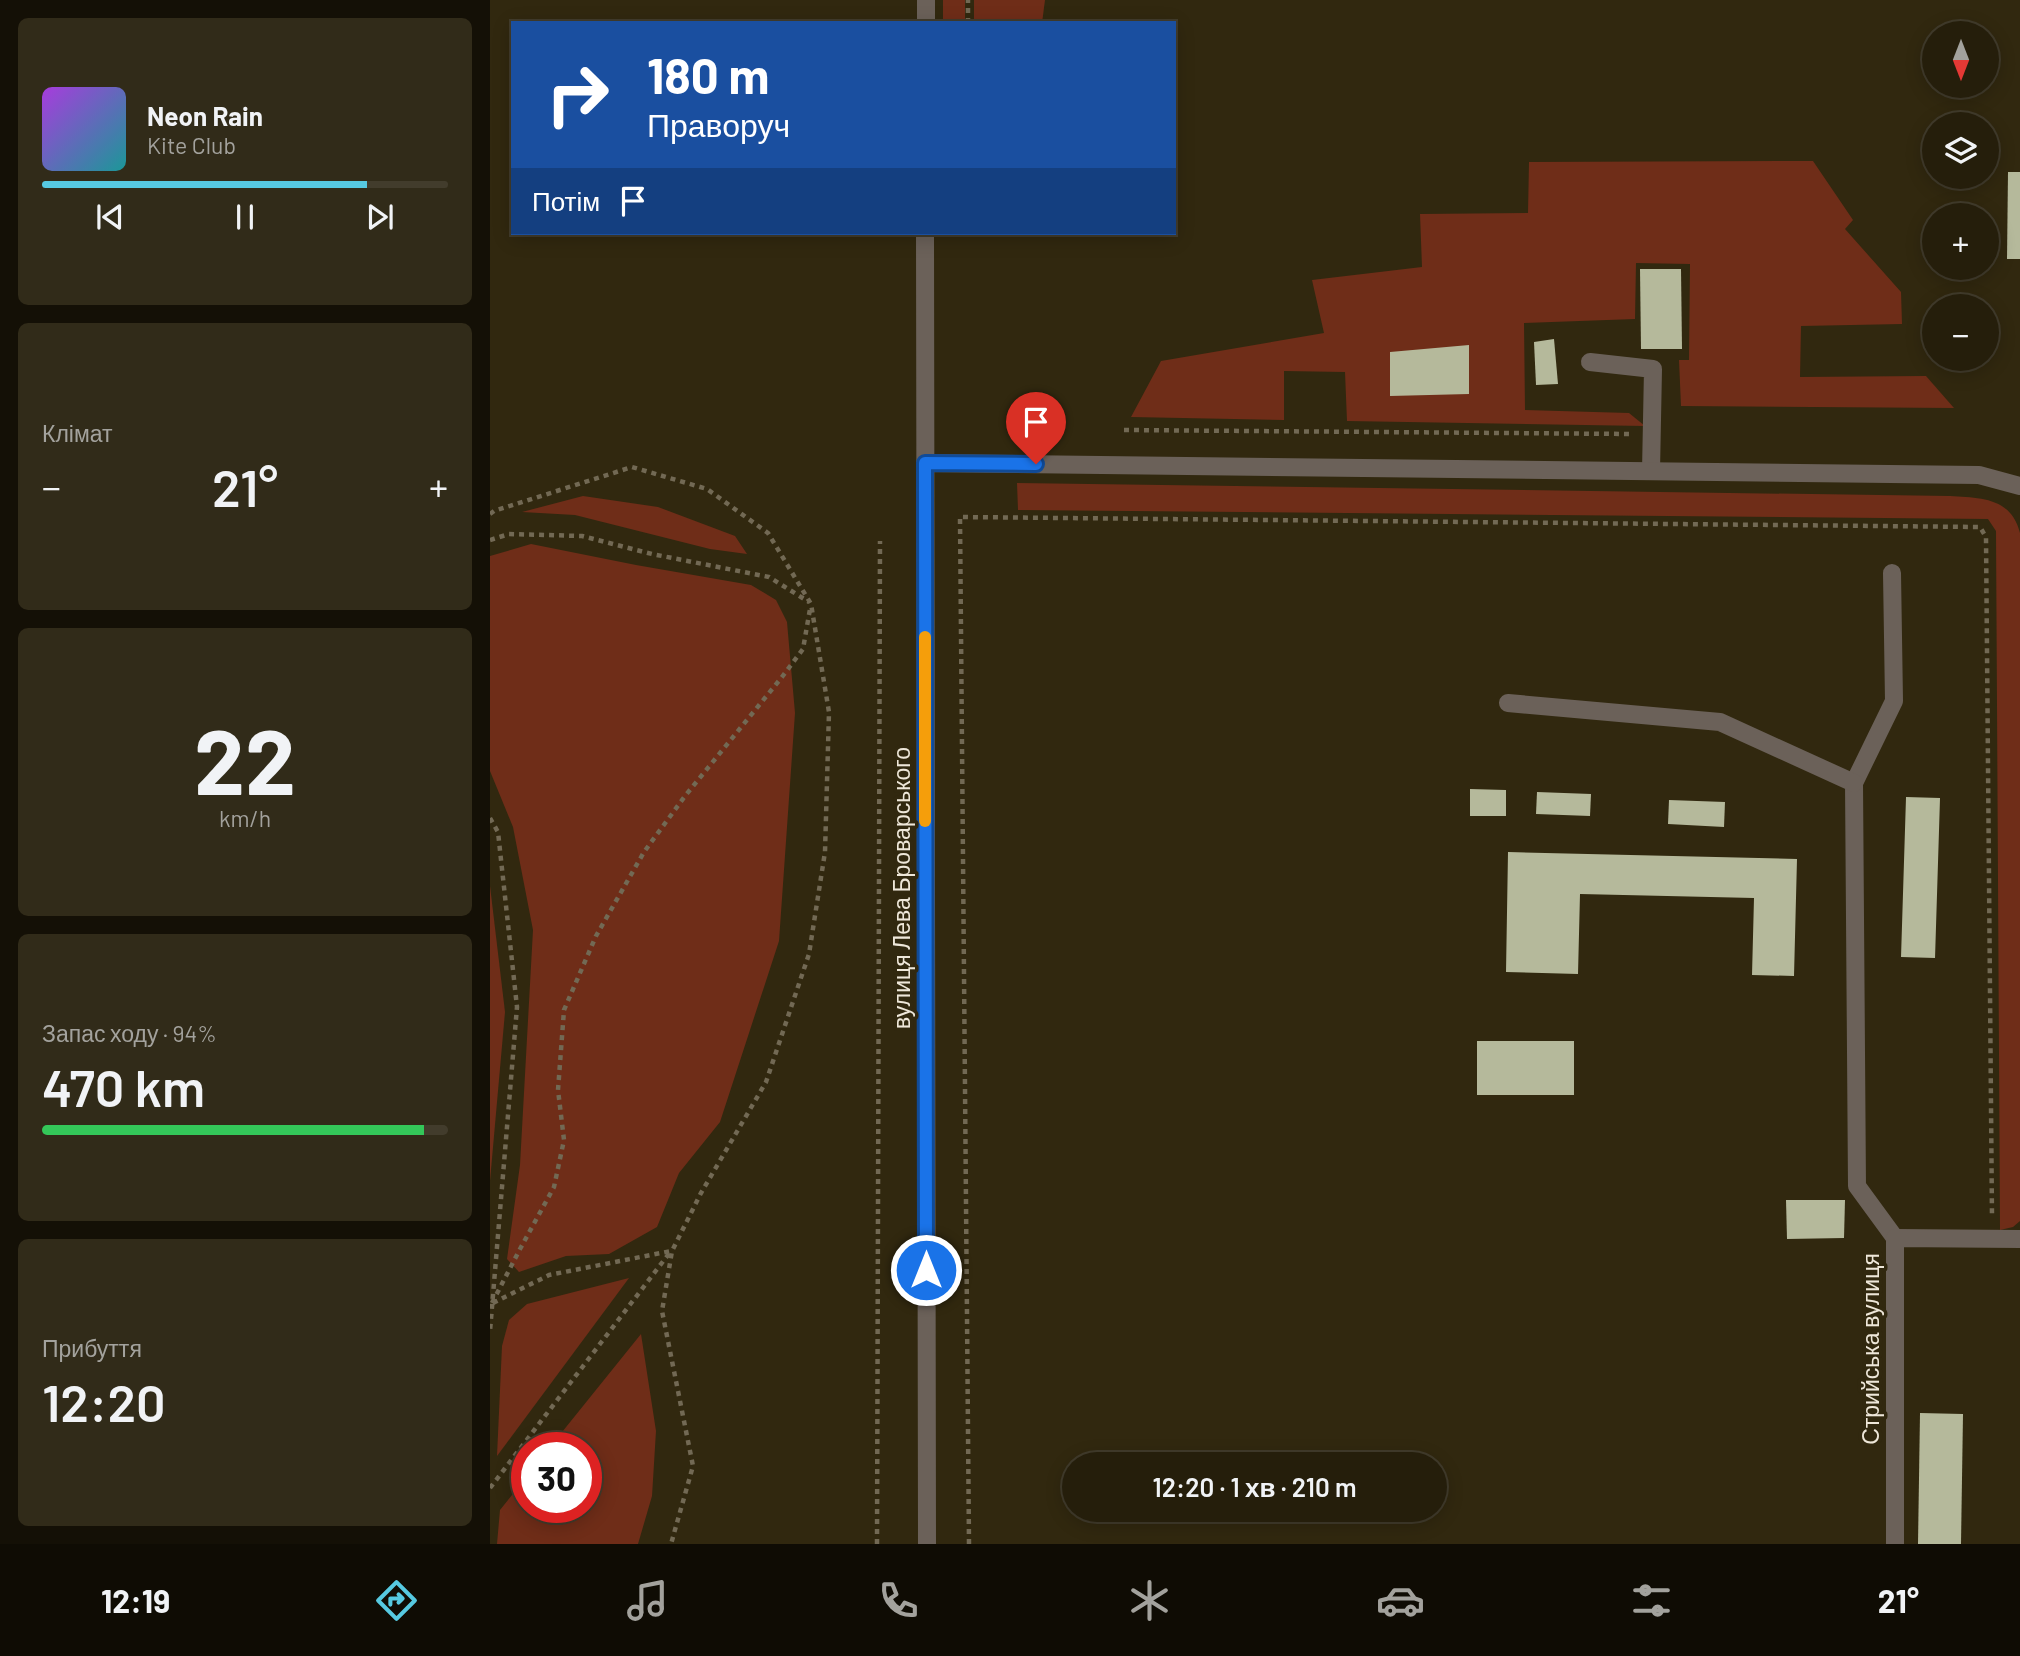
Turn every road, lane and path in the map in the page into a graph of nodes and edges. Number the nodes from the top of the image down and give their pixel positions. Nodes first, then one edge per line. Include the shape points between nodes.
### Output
1 (926, 0) edge
2 (968, 0) edge
3 (926, 21) edge
4 (968, 21) edge
5 (925, 235) edge
6 (1590, 362) dead end
7 (1124, 430) dead end
8 (1653, 435) junction
9 (925, 463) junction
10 (1651, 471) junction
11 (2020, 486) edge
12 (490, 514) edge
13 (490, 540) edge
14 (880, 541) dead end
15 (1892, 573) dead end
16 (811, 604) junction
17 (1508, 703) dead end
18 (1854, 783) junction
19 (490, 818) edge
20 (1895, 1238) junction
21 (1992, 1238) junction
22 (2020, 1238) edge
23 (672, 1251) junction
24 (491, 1304) edge
25 (490, 1331) edge
26 (490, 1488) edge
27 (671, 1544) edge
28 (877, 1544) edge
29 (927, 1544) edge
30 (968, 1544) edge
31 (1895, 1544) edge

1 - 3 street
2 - 4 path
5 - 9 street, вулиця Лева Броварського
6 - 8 street via 1653,369
7 - 8 path
8 - 10 street
9 - 10 street
9 - 29 street, вулиця Лева Броварського
10 - 11 street via 1979,475
12 - 16 path via 632,467 707,489 768,533
13 - 16 path via 509,534 582,536 769,577
14 - 28 path
15 - 18 street via 1894,701
16 - 23 path via 830,712 825,852 809,954 766,1082
16 - 24 path via 803,649 644,852 596,936 564,1010 558,1090 564,1140 554,1187
17 - 18 street via 1720,722
18 - 20 street via 1857,1186
19 - 24 path via 498,832 517,1007
20 - 21 street, Стрийська вулиця
20 - 31 street, Стрийська вулиця
21 - 22 street, Стрийська вулиця
21 - 30 path via 1986,537 1980,527 960,517
23 - 24 path via 549,1275
23 - 26 path
23 - 27 path via 662,1311 693,1466
24 - 25 path

